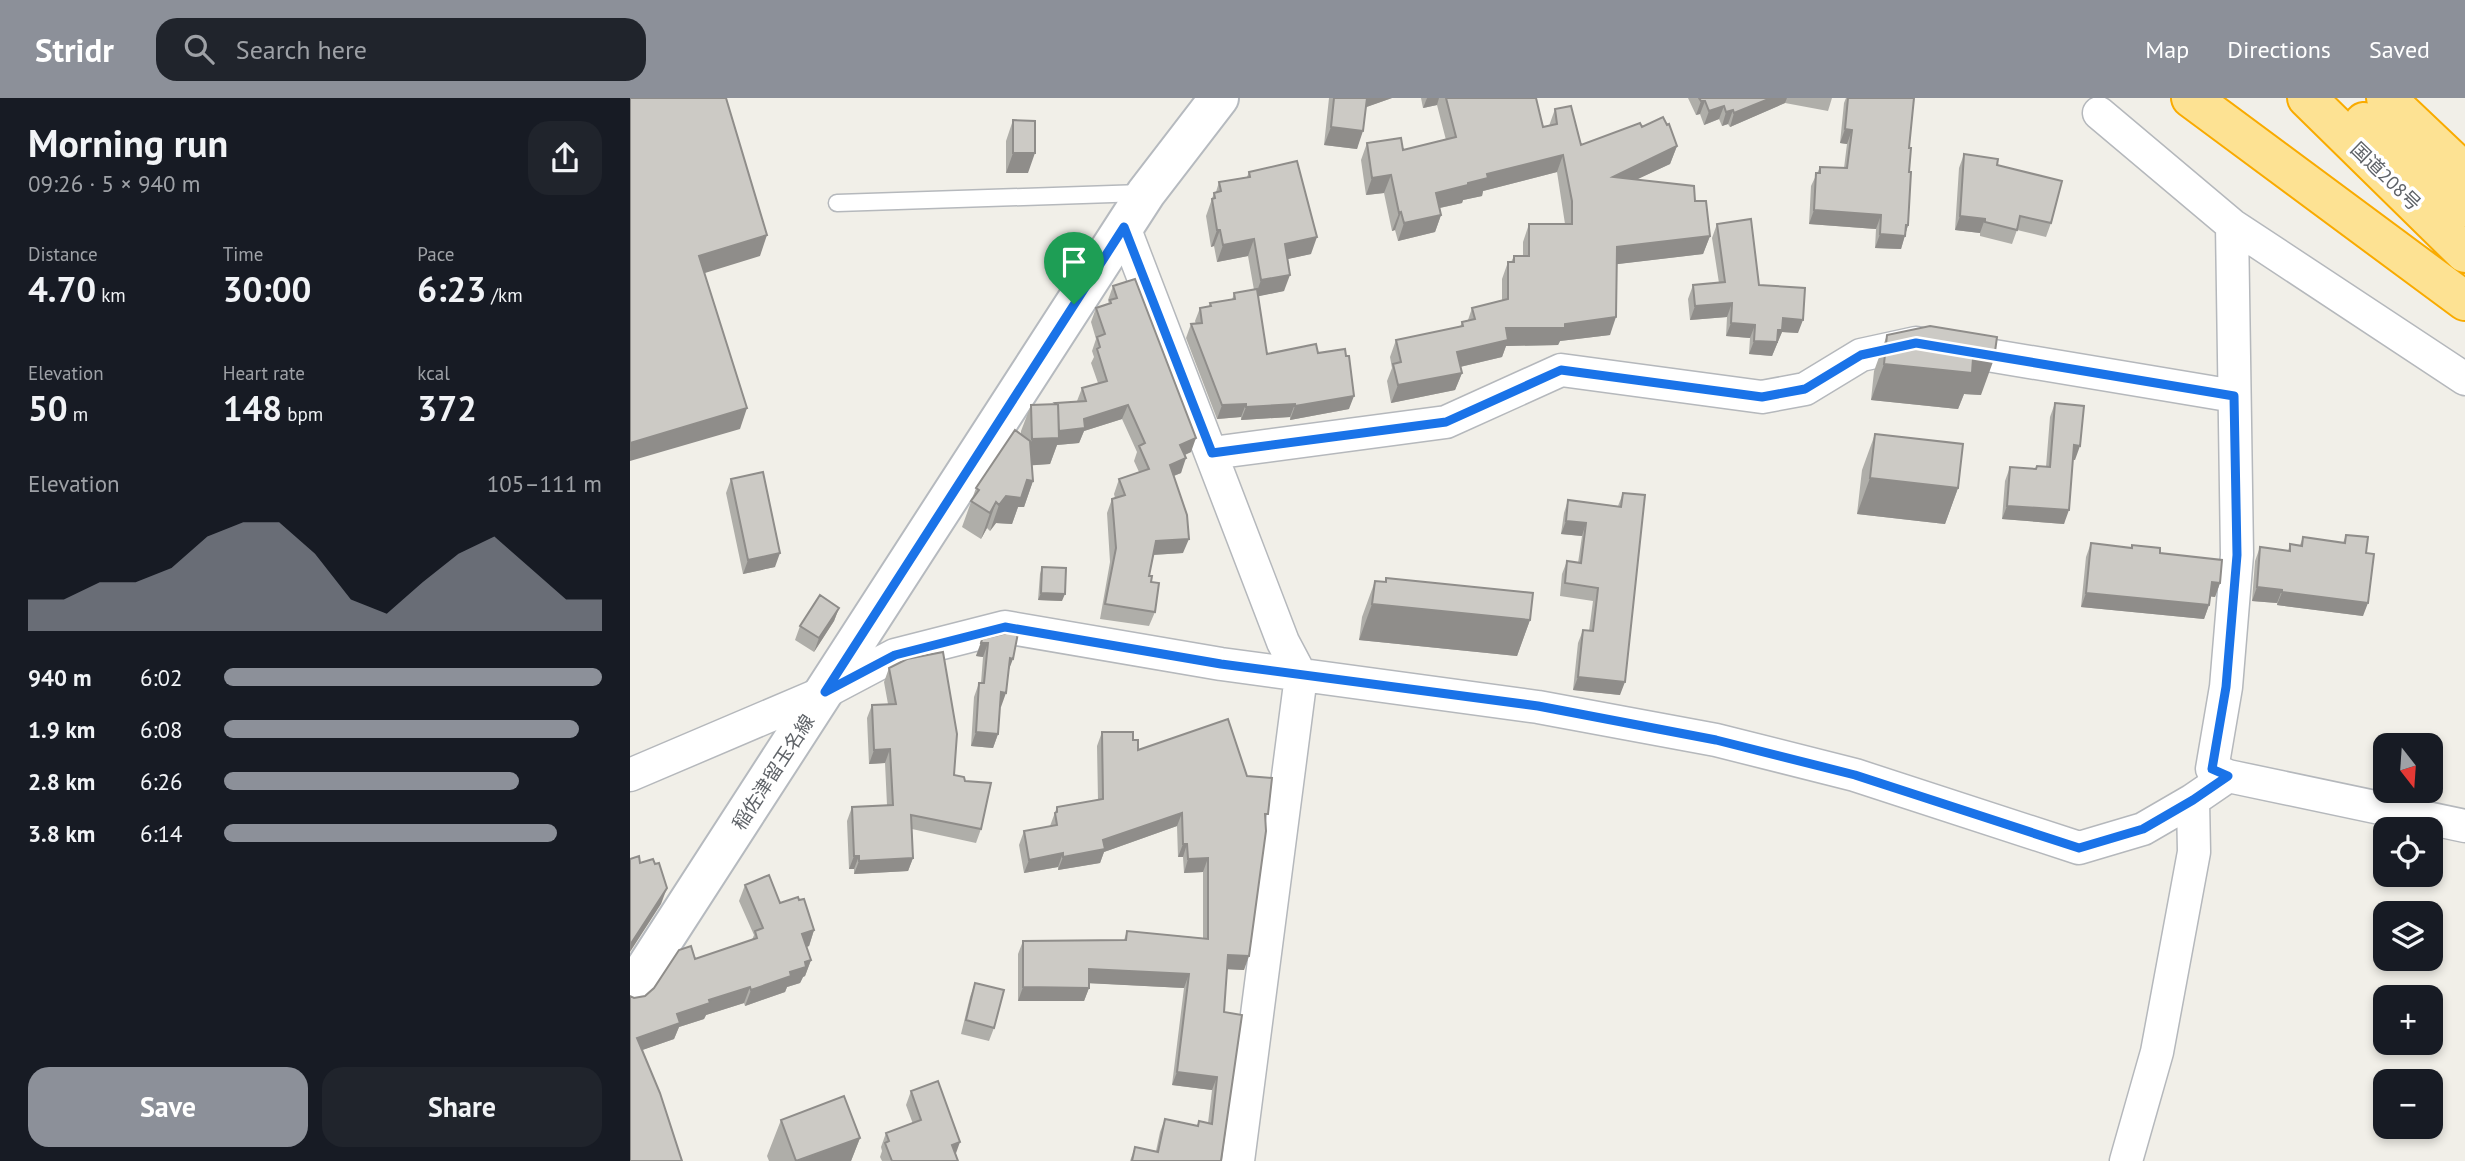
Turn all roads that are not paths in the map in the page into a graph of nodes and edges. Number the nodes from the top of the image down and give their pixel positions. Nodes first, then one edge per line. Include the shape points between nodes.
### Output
1 (1219, 98) edge
2 (2191, 98) edge
3 (2308, 98) edge
4 (2336, 98) edge
5 (2386, 98) edge
6 (2099, 113) dead end
7 (2465, 173) edge
8 (1146, 193) junction
9 (837, 203) dead end
10 (2465, 207) edge
11 (2232, 225) junction
12 (1124, 227) junction
13 (2465, 253) edge
14 (2465, 301) edge
15 (2465, 379) edge
16 (2234, 396) junction
17 (1212, 453) junction
18 (1301, 676) junction
19 (825, 692) junction
20 (630, 775) edge
21 (2228, 776) junction
22 (2193, 800) junction
23 (2465, 826) edge
24 (630, 992) edge
25 (1238, 1161) edge
26 (2126, 1161) edge

1 - 8 main road, 稲佐津留玉名線
2 - 14 highway
3 - 13 highway, 国道208号
4 - 10 highway, 国道208号
5 - 7 highway
6 - 11 street
8 - 9 lane
8 - 12 main road, 稲佐津留玉名線
11 - 15 street
11 - 16 street
12 - 17 street
12 - 19 main road, 稲佐津留玉名線
16 - 17 street via 1916,343 1861,355 1805,389 1762,397 1561,370 1446,422
16 - 21 street via 2237,555 2226,687 2212,769
17 - 18 street via 1283,642
18 - 19 street via 1005,627 895,655
18 - 22 street via 1538,706 1716,740 1855,775 2079,848 2143,829
18 - 25 street
19 - 20 street
19 - 24 main road, 稲佐津留玉名線
21 - 22 street
21 - 23 street
22 - 26 street via 2194,852 2157,1052

